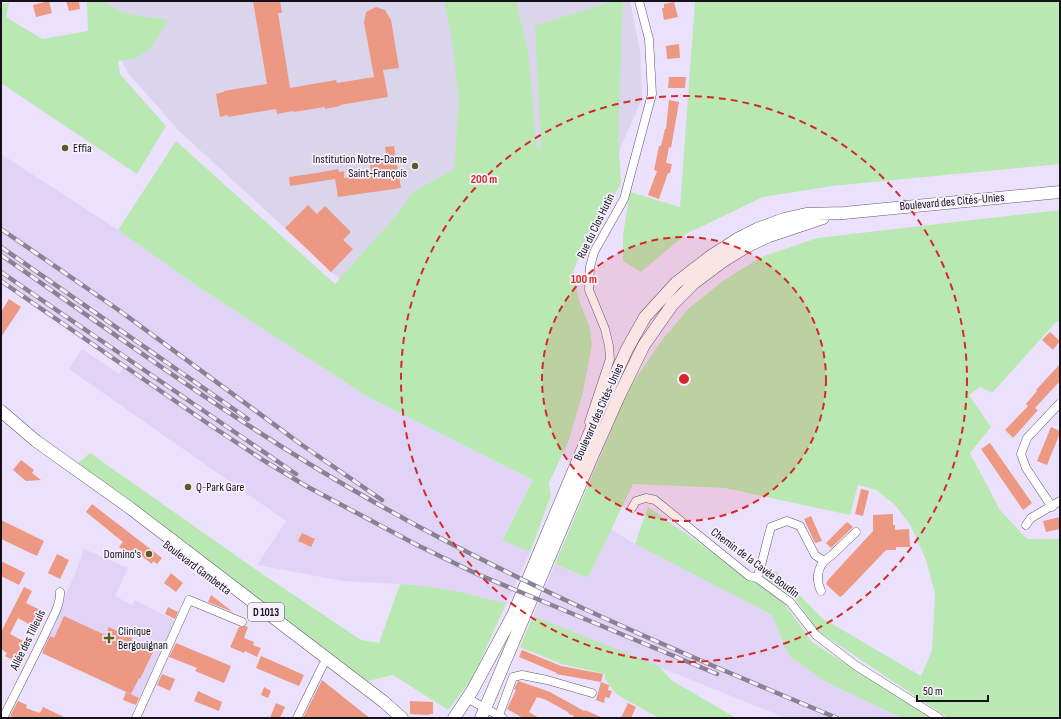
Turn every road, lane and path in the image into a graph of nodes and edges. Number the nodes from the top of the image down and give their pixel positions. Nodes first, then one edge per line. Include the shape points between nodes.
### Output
1 (639, 1) edge
2 (1060, 192) edge
3 (844, 213) junction
4 (1060, 403) edge
5 (1, 411) edge
6 (1, 421) edge
7 (570, 480) junction
8 (1060, 501) edge
9 (1052, 507) junction
10 (632, 508) dead end
11 (1026, 525) dead end
12 (856, 532) dead end
13 (824, 561) junction
14 (756, 578) junction
15 (820, 591) dead end
16 (60, 592) dead end
17 (242, 622) dead end
18 (323, 665) junction
19 (592, 693) dead end
20 (467, 698) junction
21 (484, 713) edge
22 (453, 716) edge
23 (502, 717) edge
24 (2, 718) edge
25 (136, 718) edge
26 (297, 718) edge
27 (390, 718) edge
28 (402, 718) edge
29 (939, 718) edge

1 - 7 street, Rue du Clos Hutin via 649,39 652,94 624,199 594,252 590,267 590,290 605,330 610,360
2 - 3 main road, Boulevard des Cités-Unies
3 - 7 main road, Boulevard des Cités-Unies via 806,214 757,229 711,256 676,283 645,317 627,349
3 - 21 main road, Boulevard des Cités-Unies via 808,222 746,247 694,283 664,316 644,345 590,459
4 - 9 street via 1027,438 1021,454 1026,468
5 - 28 main road, D 1013 via 36,441 130,508
6 - 18 main road, Boulevard Gambetta / D 1013
7 - 20 main road, Boulevard des Cités-Unies via 513,615
8 - 9 street
9 - 11 street via 1032,518
10 - 14 street, Chemin de la Cavée Boudin via 636,500 655,500 749,576
12 - 13 street
13 - 14 street via 816,555 800,526 787,521 771,527 763,562
13 - 15 street via 817,575
14 - 29 street, Chemin de la Cavée Boudin via 790,602 821,639 855,665
16 - 24 street, Allée des Tilleuls via 53,617
17 - 25 street via 189,600
18 - 26 street
18 - 27 main road, Boulevard Gambetta / D 1013
19 - 23 street via 547,680 522,675 513,677
20 - 21 street
20 - 22 main road, Boulevard des Cités-Unies
21 - 23 street

